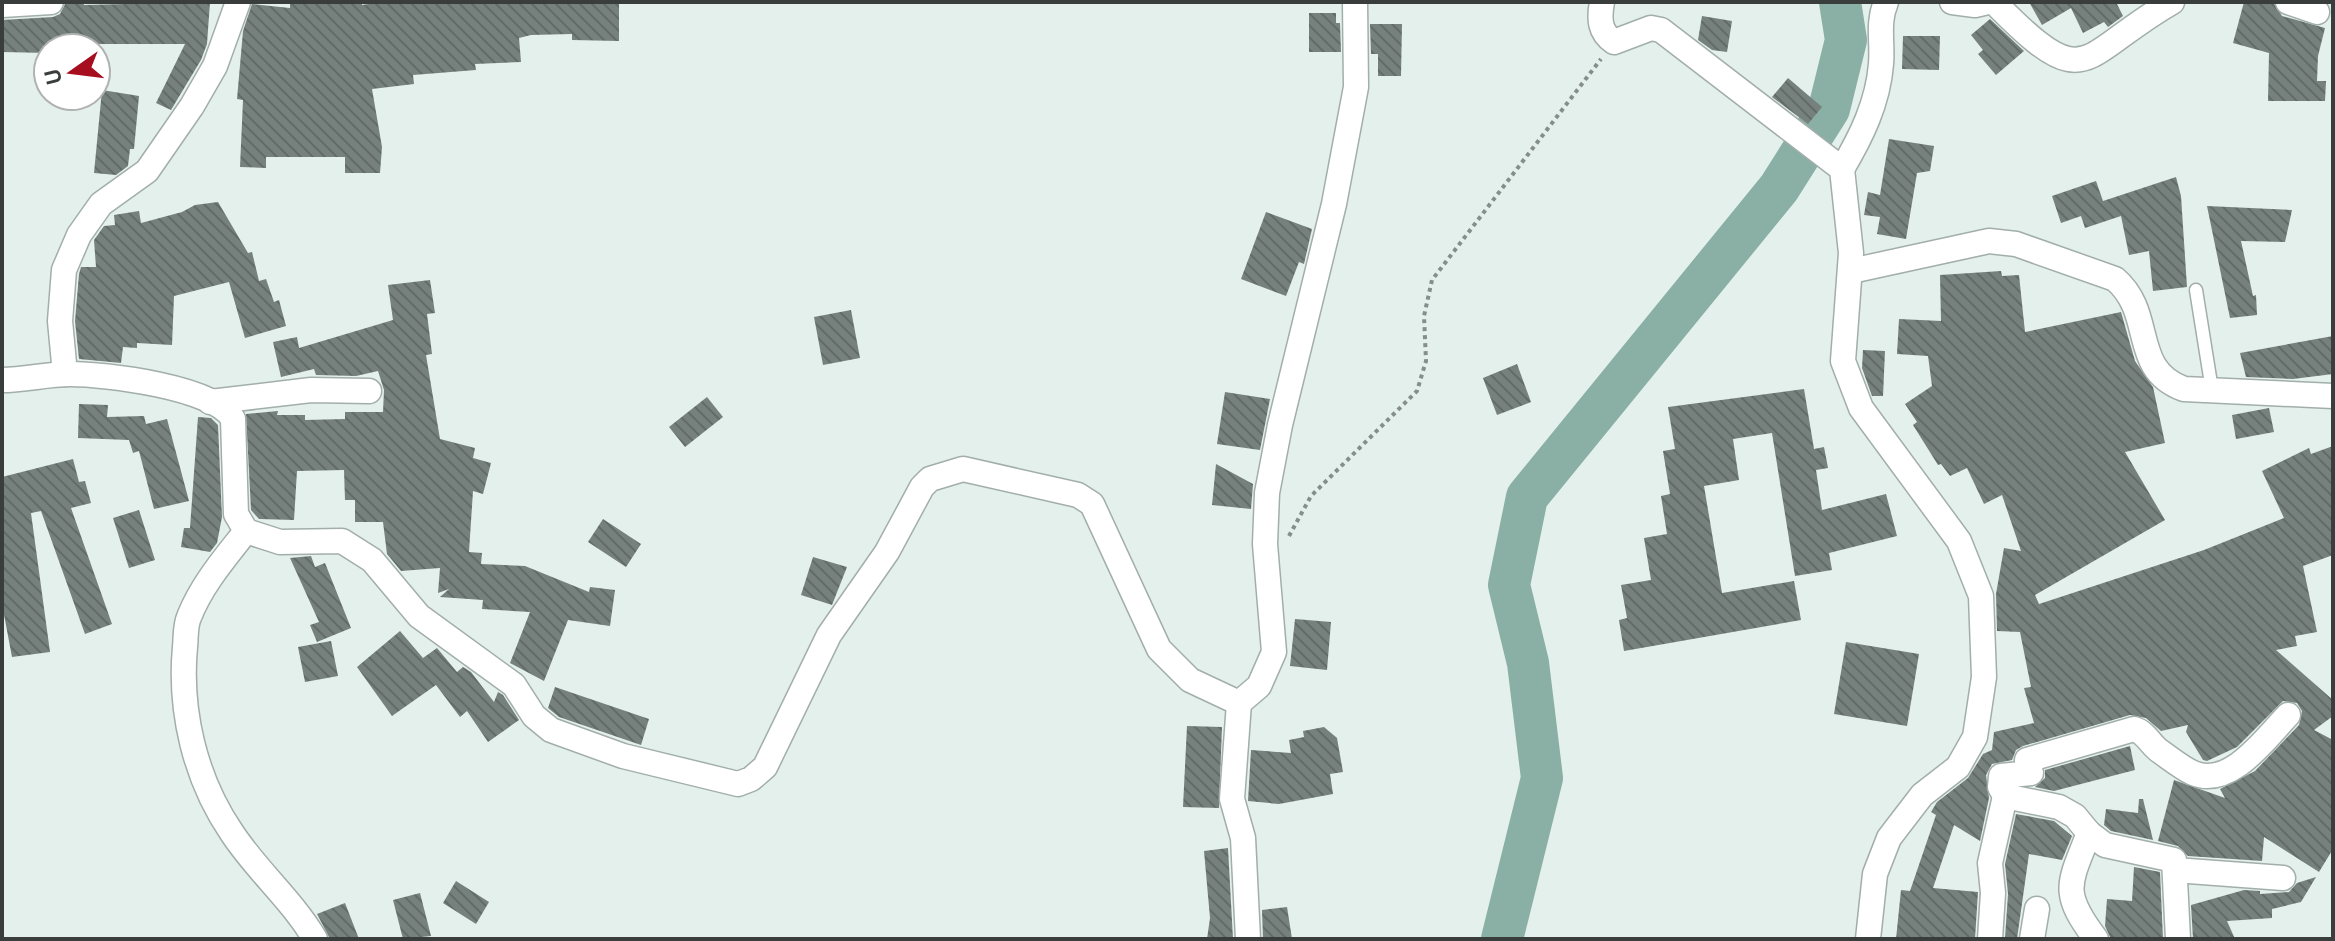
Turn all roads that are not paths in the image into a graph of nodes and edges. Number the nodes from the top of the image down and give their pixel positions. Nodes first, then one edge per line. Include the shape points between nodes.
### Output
1 (51, 2) edge
2 (238, 2) edge
3 (1355, 2) edge
4 (1602, 2) edge
5 (1886, 2) edge
6 (1952, 2) edge
7 (1991, 2) edge
8 (2172, 2) edge
9 (2288, 2) edge
10 (2, 5) edge
11 (2317, 12) dead end
12 (1836, 165) junction
13 (1851, 271) junction
14 (2196, 290) dead end
15 (65, 374) junction
16 (2, 380) edge
17 (2212, 390) junction
18 (369, 391) dead end
19 (2333, 396) edge
20 (210, 402) junction
21 (246, 531) junction
22 (1239, 703) junction
23 (2288, 715) dead end
24 (2005, 796) junction
25 (2089, 833) junction
26 (2175, 870) junction
27 (2283, 878) dead end
28 (2037, 909) dead end
29 (315, 939) edge
30 (1248, 939) edge
31 (1868, 939) edge
32 (1990, 939) edge
33 (2032, 939) edge
34 (2096, 939) edge
35 (2178, 939) edge

1 - 10 street
2 - 15 street via 215,66 192,106 147,171 101,204 79,235 64,270 60,321
3 - 22 street via 1356,87 1267,493 1265,544 1274,652 1259,686
4 - 12 street via 1600,25 1614,42 1651,28 1661,30
5 - 12 street via 1874,102 1867,124
6 - 7 street
7 - 8 street via 2032,41 2075,61 2103,51
9 - 11 street
12 - 13 street via 1849,217
13 - 17 street via 1989,241 2016,244 2115,279 2138,311 2151,363 2164,381 2184,389
13 - 31 street via 1843,361 1861,408 1959,541 1981,596 1984,677 1979,725 1964,757 1922,795 1889,838 1875,874
14 - 17 lane
15 - 16 street
15 - 20 street via 119,376
17 - 19 street
18 - 20 street via 311,390
20 - 21 street via 229,411 233,419 236,514
21 - 22 street via 280,542 342,541 372,560 419,616 514,685 524,704 551,730 623,756 738,784 765,767 829,635 887,552 922,487 940,474 963,469 1078,495 1092,504 1159,649 1190,680
21 - 29 street via 209,579 187,620 181,686 189,736 230,832 302,916
22 - 30 street via 1232,799 1243,838
23 - 24 street via 2225,773 2194,774 2134,729 2027,760 2031,773 2001,776
24 - 25 street via 2059,807
24 - 32 street via 1990,863
25 - 26 street via 2105,845 2168,856
25 - 34 street via 2070,881 2071,898
26 - 27 street
26 - 35 street
28 - 33 street

